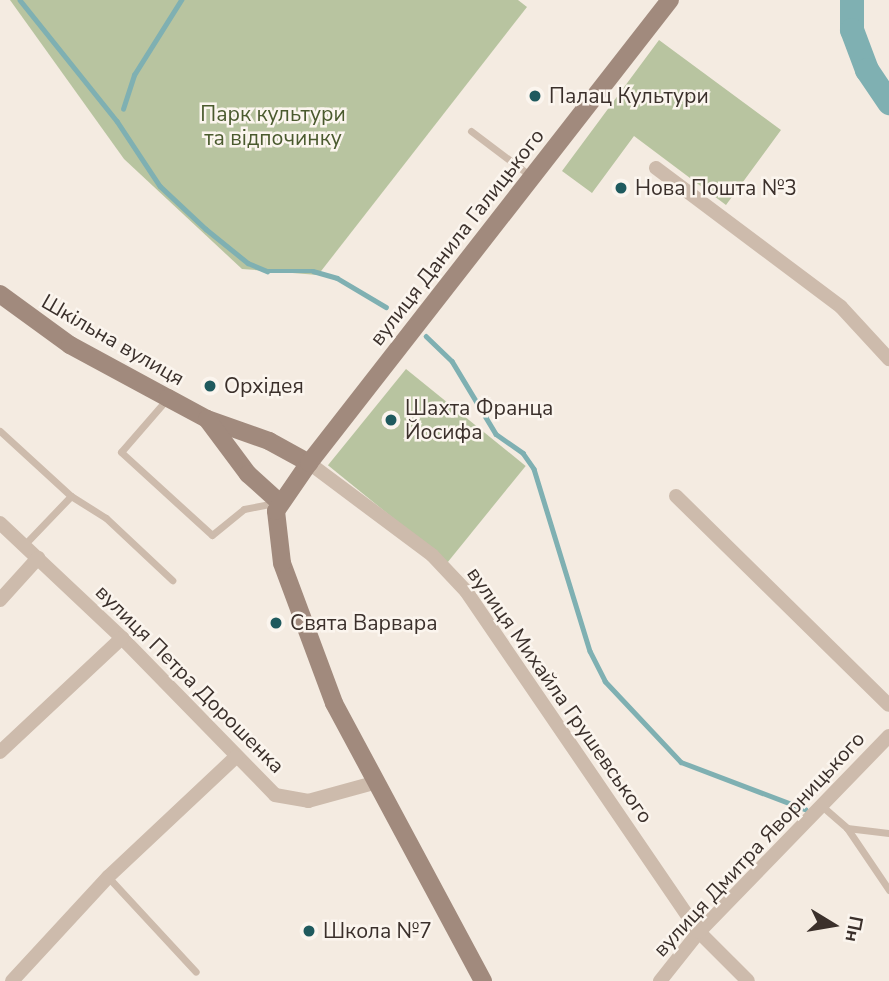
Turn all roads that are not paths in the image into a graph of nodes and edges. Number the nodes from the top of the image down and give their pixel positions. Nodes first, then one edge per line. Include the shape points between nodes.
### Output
1 (670, 0) edge
2 (471, 131) dead end
3 (656, 168) dead end
4 (532, 177) junction
5 (0, 294) edge
6 (889, 359) edge
7 (168, 398) junction
8 (207, 419) junction
9 (0, 431) edge
10 (309, 463) junction
11 (71, 496) junction
12 (676, 496) dead end
13 (279, 502) junction
14 (0, 523) edge
15 (24, 545) junction
16 (38, 558) junction
17 (172, 580) dead end
18 (0, 600) edge
19 (122, 638) junction
20 (889, 705) edge
21 (889, 736) edge
22 (0, 752) edge
23 (236, 757) junction
24 (373, 783) junction
25 (823, 807) junction
26 (847, 828) junction
27 (889, 833) edge
28 (108, 877) junction
29 (889, 890) edge
30 (699, 932) junction
31 (196, 972) dead end
32 (12, 981) edge
33 (483, 981) edge
34 (660, 981) edge
35 (748, 981) edge

1 - 4 main road, вулиця Данила Галицького
2 - 4 lane
3 - 6 street via 841,307
4 - 10 main road, вулиця Данила Галицького
5 - 7 main road, Шкільна вулиця via 70,345
7 - 8 main road, Шкільна вулиця
7 - 13 lane via 121,452 212,534 244,509
8 - 10 main road, Шкільна вулиця via 269,441
8 - 13 main road, Шкільна вулиця via 248,474
9 - 11 lane
10 - 13 main road, вулиця Данила Галицького
10 - 30 street, вулиця Михайла Грушевського via 432,555 466,591
11 - 15 lane
11 - 17 lane via 106,519
12 - 20 street
13 - 24 main road via 275,525 282,563 334,704
14 - 15 street, вулиця Петра Дорошенка
15 - 16 street, вулиця Петра Дорошенка
16 - 18 street
16 - 19 street, вулиця Петра Дорошенка
19 - 22 street
19 - 23 street, вулиця Петра Дорошенка
21 - 25 street, вулиця Дмитра Яворницького
23 - 24 street, вулиця Петра Дорошенка via 275,795 291,801 324,798
23 - 28 street
24 - 33 main road
25 - 26 lane
25 - 30 street, вулиця Дмитра Яворницького
26 - 27 lane
26 - 29 lane
28 - 31 lane
28 - 32 street
30 - 34 street, вулиця Дмитра Яворницького
30 - 35 street, вулиця Михайла Грушевського

